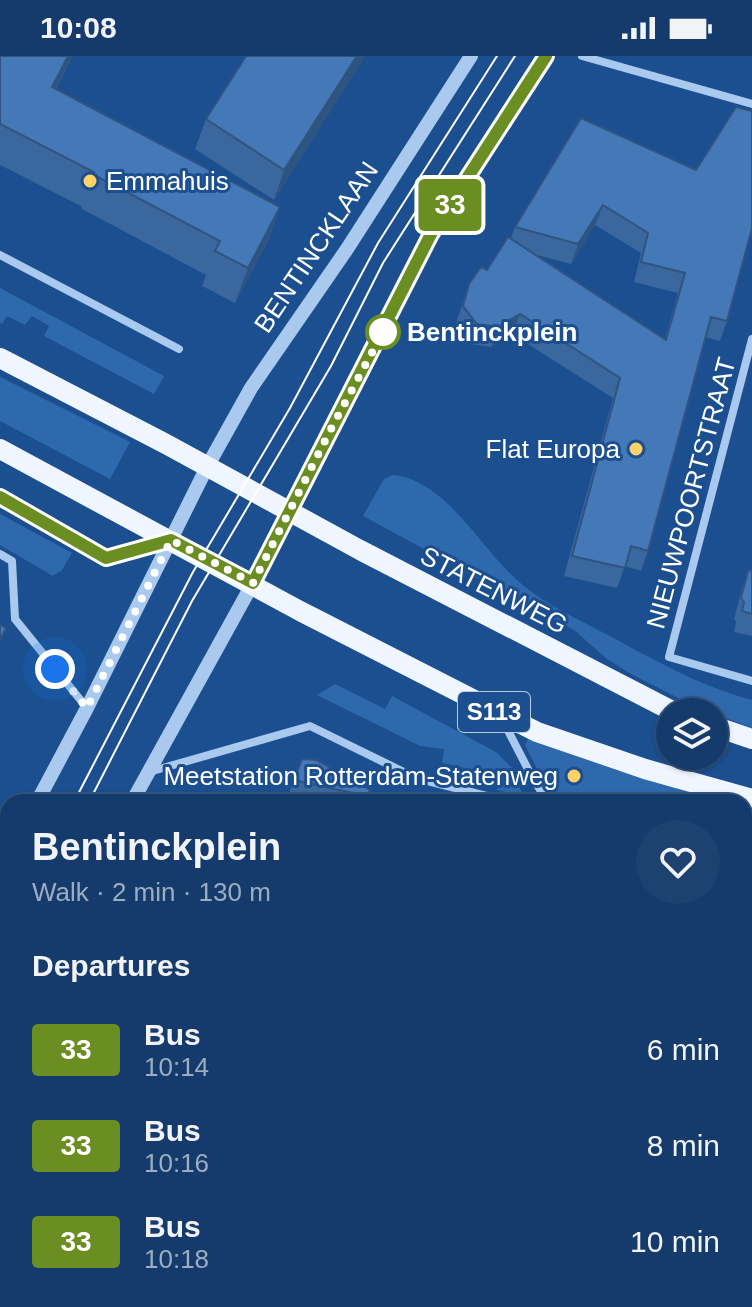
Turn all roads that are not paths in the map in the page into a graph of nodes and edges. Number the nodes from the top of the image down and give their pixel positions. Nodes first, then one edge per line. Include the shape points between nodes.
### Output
1 (471, 56) edge
2 (546, 56) edge
3 (582, 56) edge
4 (752, 104) edge
5 (0, 255) edge
6 (752, 339) edge
7 (179, 349) dead end
8 (0, 358) edge
9 (743, 368) junction
10 (752, 376) edge
11 (0, 449) edge
12 (207, 467) junction
13 (290, 512) junction
14 (171, 540) junction
15 (0, 554) edge
16 (253, 583) junction
17 (752, 681) edge
18 (656, 703) edge
19 (87, 708) junction
20 (499, 715) junction
21 (728, 731) edge
22 (752, 739) edge
23 (149, 772) junction
24 (41, 794) edge
25 (137, 794) edge
26 (479, 794) edge
27 (543, 794) edge
28 (734, 794) edge

1 - 12 street, BENTINCKLAAN via 262,370
2 - 13 street via 431,234
3 - 4 street
5 - 7 street
6 - 9 street, NIEUWPOORTSTRAAT
8 - 12 main road
9 - 10 street
9 - 17 street, NIEUWPOORTSTRAAT via 669,657
11 - 14 main road, S113
12 - 13 main road
12 - 14 street
13 - 16 street
13 - 18 main road, STATENWEG
14 - 16 main road, S113
14 - 19 street
15 - 19 street via 12,561 15,619
16 - 20 main road, S113
16 - 23 street
19 - 24 street
20 - 27 street
20 - 28 main road, S113 via 645,769
21 - 22 main road
23 - 25 street
23 - 26 street via 310,726 416,778

